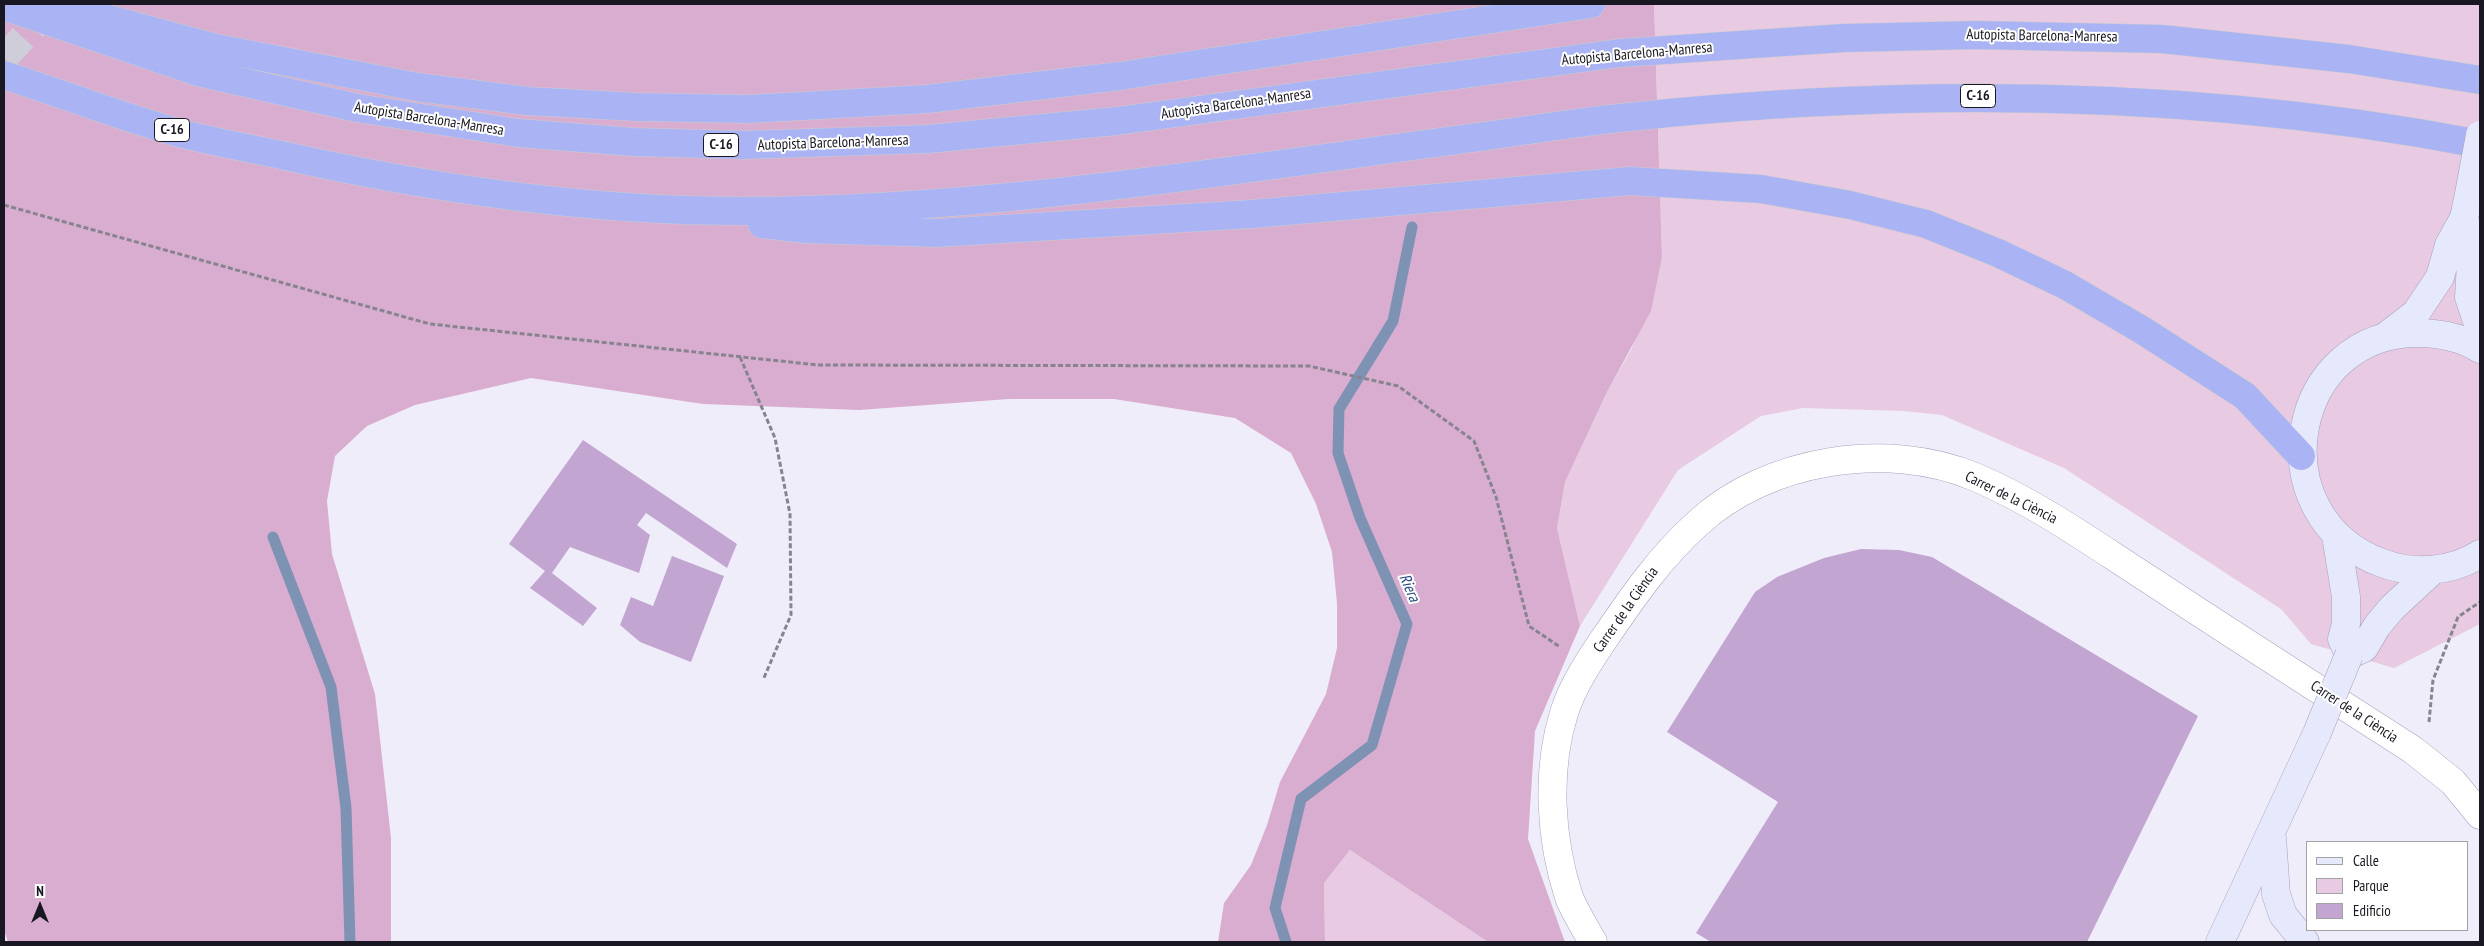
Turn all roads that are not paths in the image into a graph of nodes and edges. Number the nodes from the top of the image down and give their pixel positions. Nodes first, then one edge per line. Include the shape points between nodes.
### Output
1 (53, 4) edge
2 (1591, 4) edge
3 (4, 6) edge
4 (4, 75) edge
5 (2480, 80) edge
6 (2480, 135) edge
7 (2480, 144) edge
8 (2466, 206) junction
9 (629, 208) junction
10 (2480, 330) edge
11 (2383, 339) junction
12 (2480, 349) edge
13 (2301, 456) junction
14 (2336, 535) junction
15 (2480, 554) edge
16 (2433, 570) junction
17 (2349, 655) junction
18 (2480, 815) edge
19 (2271, 834) junction
20 (1593, 942) edge
21 (2220, 942) edge
22 (2305, 942) edge

1 - 2 highway via 216,48 417,87 527,101 637,108 749,109 928,99 1120,76
3 - 5 highway, Autopista Barcelona-Manresa / C-16 via 198,72 357,108 518,133 725,145 928,139 1117,121 1620,53 1844,38 1977,35 2162,39 2349,59
4 - 9 highway, C-16 via 181,133 345,170 511,197
6 - 8 street, bridge
7 - 9 highway, C-16 via 2335,121 2155,102 1974,96 1843,100 1629,117 1118,186 934,204 743,211
8 - 10 street via 2472,247 2469,297
8 - 11 street via 2449,245 2440,277 2416,313
9 - 13 highway via 805,229 936,233 1252,214 1630,181 1761,189 1850,205 1926,224 2065,285 2245,396
11 - 12 street via 2431,333 2462,340
11 - 13 street via 2358,350 2327,378 2307,415
13 - 14 street via 2311,499
14 - 16 street via 2352,549 2391,566
14 - 17 street via 2346,597 2346,624 2342,639
15 - 16 street
16 - 17 street via 2392,608 2364,648
17 - 19 street, bridge
18 - 20 street, Carrer de la Ciència via 2453,782 2426,760 2046,513 1973,476 1921,462 1872,458 1828,462 1786,471 1738,493 1698,522 1656,566 1587,666 1564,712 1555,756 1555,846 1570,900
19 - 21 street
19 - 22 street via 2276,894 2283,915

